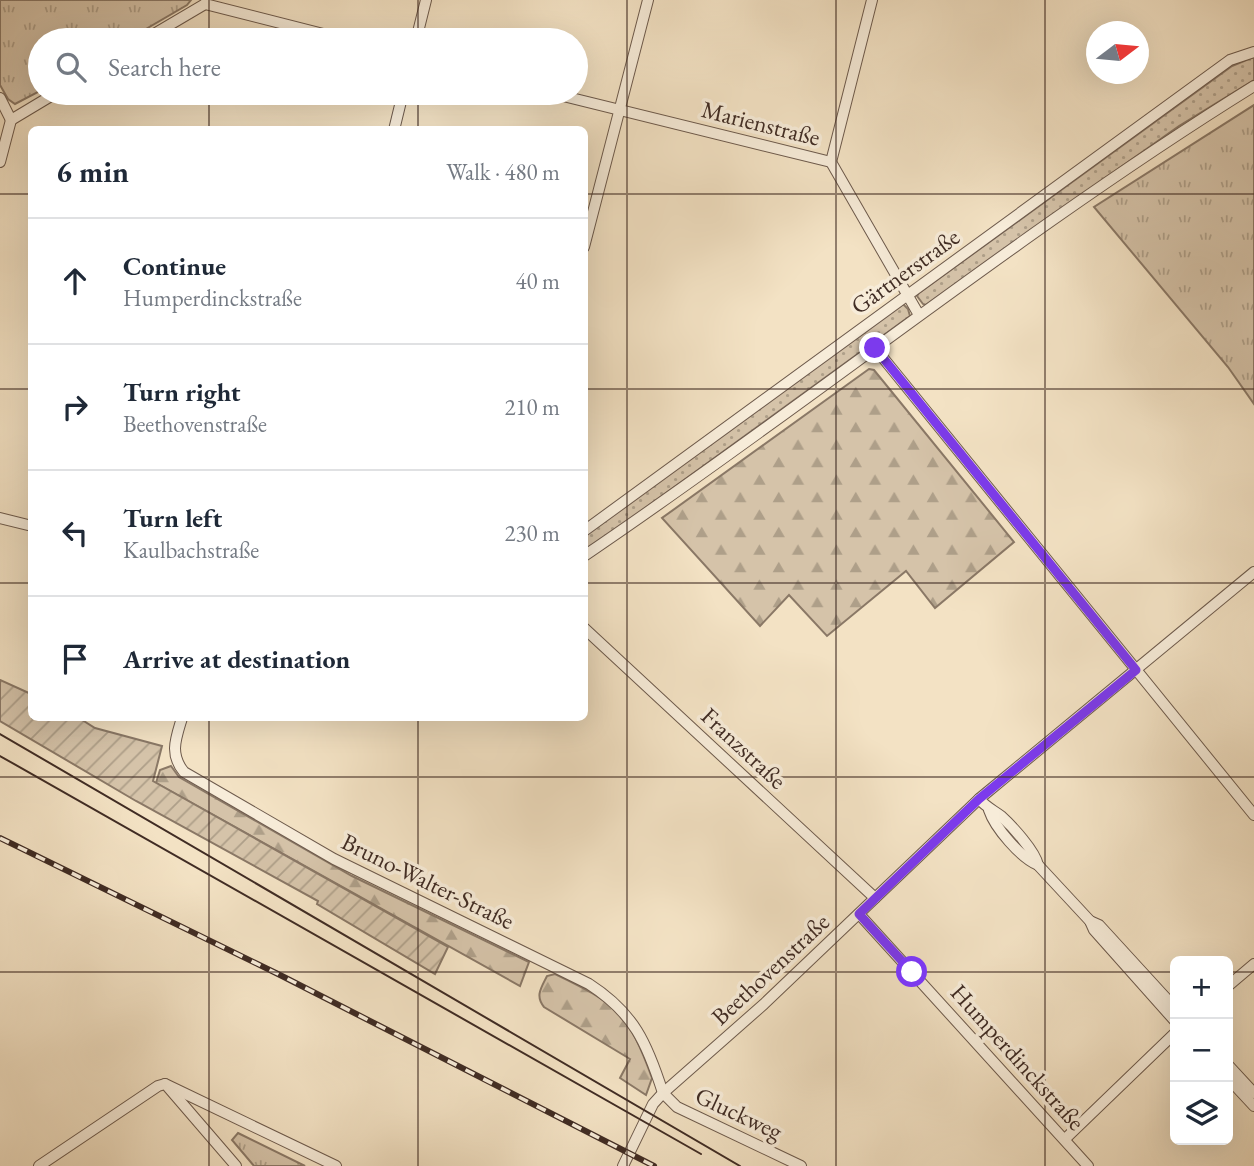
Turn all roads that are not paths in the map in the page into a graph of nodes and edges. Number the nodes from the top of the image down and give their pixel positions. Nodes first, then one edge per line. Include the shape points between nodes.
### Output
1 (426, 0) edge
2 (648, 0) edge
3 (872, 0) edge
4 (203, 2) edge
5 (163, 28) edge
6 (302, 28) edge
7 (419, 28) edge
8 (1254, 52) edge
9 (1254, 86) edge
10 (0, 98) edge
11 (588, 102) edge
12 (36, 105) edge
13 (400, 105) edge
14 (620, 110) junction
15 (11, 120) junction
16 (395, 126) edge
17 (0, 162) edge
18 (831, 162) junction
19 (588, 232) edge
20 (906, 295) junction
21 (919, 315) junction
22 (875, 348) junction
23 (0, 518) edge
24 (28, 525) edge
25 (588, 528) edge
26 (588, 553) edge
27 (1254, 572) edge
28 (588, 632) edge
29 (1136, 670) junction
30 (181, 721) edge
31 (979, 799) junction
32 (1254, 815) edge
33 (875, 898) junction
34 (859, 914) junction
35 (1109, 941) junction
36 (1254, 964) edge
37 (1233, 982) edge
38 (1170, 1003) edge
39 (1173, 1019) edge
40 (1170, 1038) edge
41 (1233, 1070) edge
42 (1232, 1082) edge
43 (165, 1084) junction
44 (663, 1093) junction
45 (1254, 1093) edge
46 (1254, 1106) edge
47 (1065, 1139) junction
48 (39, 1166) edge
49 (236, 1166) edge
50 (336, 1166) edge
51 (623, 1166) edge
52 (801, 1166) edge
53 (1088, 1166) edge

1 - 7 street
2 - 14 street
3 - 18 street
4 - 5 street
4 - 6 street
8 - 20 street, Gärtnerstraße via 1230,60
9 - 21 street, Gärtnerstraße via 1160,146
10 - 15 street
11 - 14 street, Marienstraße
12 - 15 street
13 - 16 street
14 - 18 street, Marienstraße
14 - 19 street
15 - 17 street
18 - 20 street, Marienstraße
20 - 21 street, Marienstraße
20 - 25 street, Gärtnerstraße
21 - 22 street, Gärtnerstraße
22 - 26 street, Gärtnerstraße
22 - 29 street
23 - 24 street
27 - 29 street, Beethovenstraße
28 - 33 street, Franzstraße
29 - 31 street, Beethovenstraße
29 - 32 street
30 - 44 street, Bruno-Walter-Straße via 175,758 184,772 202,784 334,859 607,996 640,1034
31 - 33 street, Beethovenstraße
31 - 35 street via 993,822
33 - 34 street, Beethovenstraße
34 - 44 street, Beethovenstraße
34 - 47 street, Humperdinckstraße
35 - 38 street
35 - 39 street
36 - 37 street
40 - 47 street
41 - 45 street
42 - 46 street
43 - 48 street
43 - 49 street
43 - 50 street
44 - 51 street, Beethovenstraße
44 - 52 street, Gluckweg via 677,1107
47 - 53 street, Humperdinckstraße

